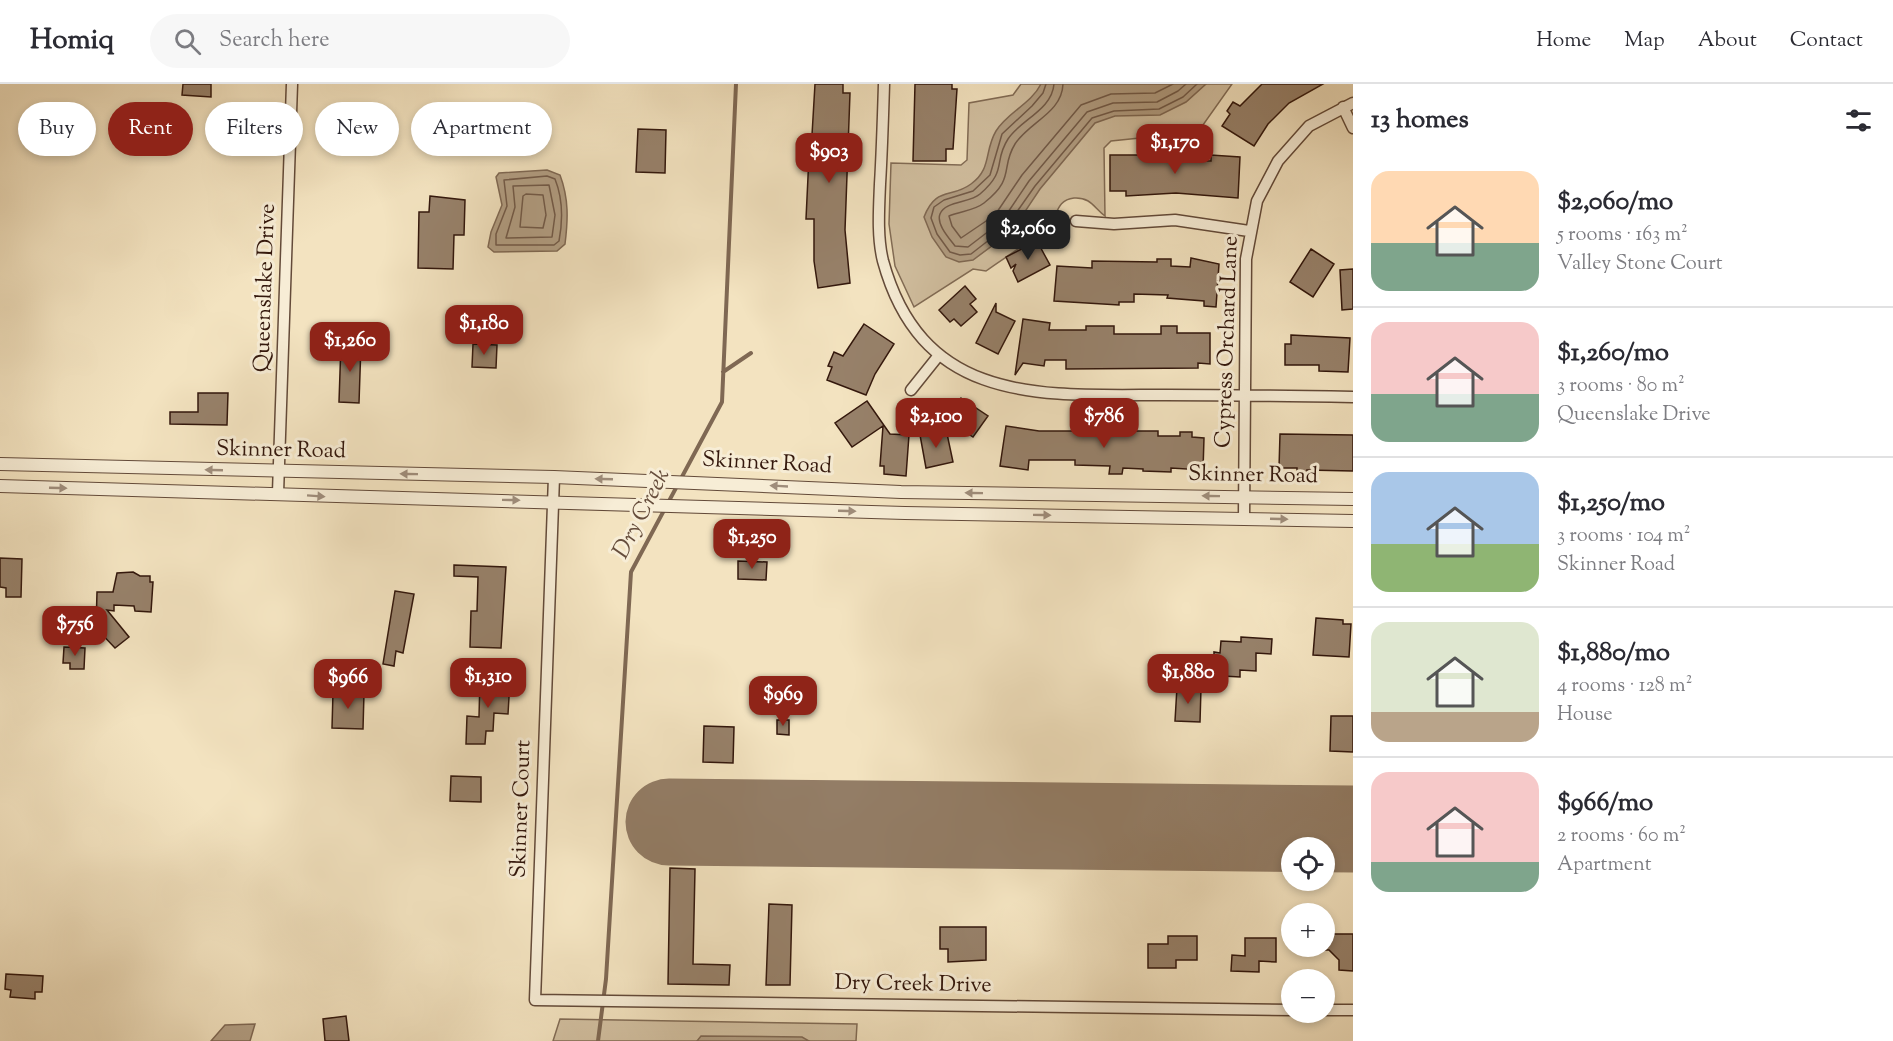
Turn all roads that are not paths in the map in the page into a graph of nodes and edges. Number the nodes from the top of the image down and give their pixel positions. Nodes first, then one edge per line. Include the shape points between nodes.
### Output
1 (292, 84) edge
2 (884, 84) edge
3 (1348, 105) edge
4 (1353, 128) edge
5 (1076, 221) dead end
6 (1249, 231) junction
7 (939, 355) junction
8 (910, 390) dead end
9 (1244, 395) junction
10 (1353, 397) edge
11 (0, 464) edge
12 (279, 472) junction
13 (554, 477) junction
14 (0, 486) edge
15 (278, 494) junction
16 (1244, 496) junction
17 (1353, 499) edge
18 (552, 500) junction
19 (1244, 518) junction
20 (1353, 521) edge
21 (535, 1000) joint
22 (1281, 1010) edge
23 (1335, 1010) edge
24 (1353, 1010) edge

1 - 12 street, Queenslake Drive
2 - 7 street via 879,219 883,260 899,303
3 - 4 street
3 - 6 street, Cypress Orchard Lane via 1309,126 1278,161 1257,201
5 - 6 street via 1114,224 1175,220
6 - 9 street, Cypress Orchard Lane
7 - 8 street
7 - 9 street via 991,383 1048,394
9 - 10 street
9 - 16 street, Cypress Orchard Lane
12 -> 11 street, Skinner Road
13 -> 12 street, Skinner Road
12 - 15 street, Queenslake Drive
16 -> 13 street, Skinner Road via 901,492
13 - 18 street, Skinner Court
14 -> 15 street, Skinner Road
15 -> 18 street, Skinner Road
16 - 17 street, Skinner Road
16 - 19 street, Cypress Orchard Lane
18 -> 19 street, Skinner Road via 904,513
18 - 21 street, Skinner Court
19 -> 20 street, Skinner Road
21 - 22 street, Dry Creek Drive
23 - 24 street

